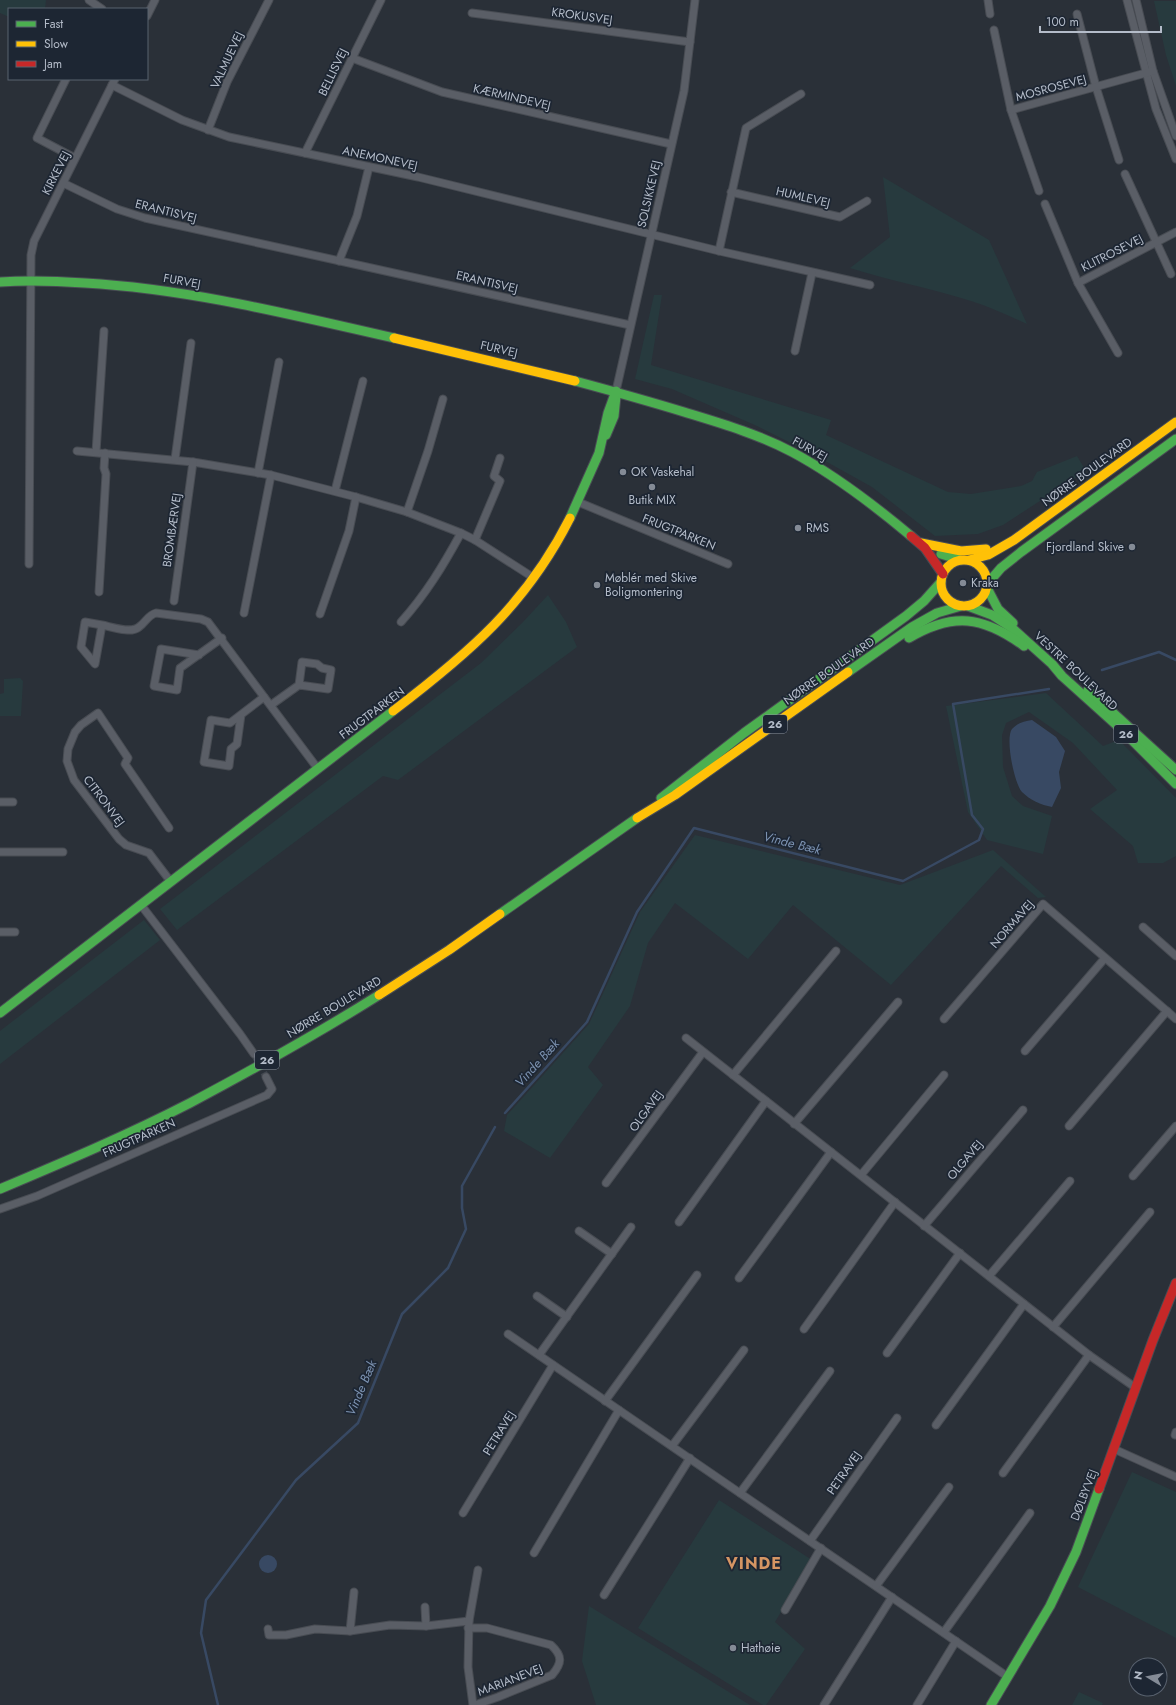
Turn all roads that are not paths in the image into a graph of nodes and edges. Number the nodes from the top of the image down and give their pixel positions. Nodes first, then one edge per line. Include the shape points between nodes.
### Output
1 (89, 0) edge
2 (155, 0) edge
3 (268, 0) edge
4 (381, 0) edge
5 (695, 0) edge
6 (988, 0) edge
7 (1127, 0) edge
8 (1136, 0) edge
9 (100, 8) edge
10 (472, 12) dead end
11 (148, 14) edge
12 (990, 14) dead end
13 (1076, 14) dead end
14 (994, 30) dead end
15 (690, 42) junction
16 (352, 58) junction
17 (1154, 71) junction
18 (1145, 73) junction
19 (66, 80) edge
20 (114, 82) edge
21 (1096, 87) junction
22 (801, 94) dead end
23 (1012, 110) junction
24 (208, 130) junction
25 (1176, 136) edge
26 (671, 144) junction
27 (305, 153) junction
28 (75, 158) junction
29 (1119, 160) dead end
30 (1176, 160) edge
31 (369, 167) junction
32 (1125, 174) dead end
33 (63, 183) junction
34 (1039, 191) dead end
35 (731, 192) junction
36 (867, 200) dead end
37 (1045, 204) dead end
38 (1176, 232) edge
39 (651, 234) junction
40 (1155, 243) junction
41 (719, 251) junction
42 (339, 261) junction
43 (812, 273) junction
44 (1171, 274) dead end
45 (31, 280) junction
46 (0, 282) edge
47 (1078, 282) junction
48 (870, 285) dead end
49 (630, 326) junction
50 (104, 331) dead end
51 (191, 343) dead end
52 (795, 351) dead end
53 (1118, 353) dead end
54 (279, 362) dead end
55 (363, 381) dead end
56 (616, 391) junction
57 (443, 399) dead end
58 (1176, 422) edge
59 (1176, 439) edge
60 (77, 451) dead end
61 (96, 452) junction
62 (105, 453) junction
63 (500, 458) dead end
64 (176, 459) junction
65 (193, 462) junction
66 (258, 473) junction
67 (271, 475) junction
68 (335, 491) junction
69 (356, 497) junction
70 (578, 502) junction
71 (407, 512) junction
72 (461, 533) junction
73 (475, 540) junction
74 (1014, 540) junction
75 (922, 545) junction
76 (964, 560) junction
77 (29, 564) dead end
78 (728, 564) dead end
79 (534, 578) junction
80 (942, 578) junction
81 (987, 586) junction
82 (99, 592) dead end
83 (174, 601) dead end
84 (964, 606) junction
85 (244, 613) dead end
86 (320, 614) dead end
87 (402, 622) dead end
88 (102, 625) junction
89 (222, 638) junction
90 (199, 655) junction
91 (1062, 676) junction
92 (835, 682) junction
93 (299, 684) junction
94 (264, 697) junction
95 (271, 705) junction
96 (241, 715) junction
97 (318, 769) junction
98 (1176, 770) edge
99 (1176, 784) edge
100 (0, 802) edge
101 (13, 802) dead end
102 (637, 818) junction
103 (169, 828) dead end
104 (0, 852) edge
105 (63, 852) dead end
106 (171, 882) junction
107 (141, 905) junction
108 (1143, 927) dead end
109 (0, 932) edge
110 (14, 932) dead end
111 (836, 951) dead end
112 (1176, 956) edge
113 (1105, 958) junction
114 (898, 1002) dead end
115 (1167, 1011) junction
116 (0, 1013) edge
117 (944, 1019) dead end
118 (1176, 1019) edge
119 (686, 1038) dead end
120 (1025, 1051) dead end
121 (703, 1052) junction
122 (254, 1054) tunnel mouth
123 (732, 1075) junction
124 (944, 1075) dead end
125 (266, 1077) tunnel mouth
126 (766, 1101) junction
127 (1023, 1110) dead end
128 (794, 1124) junction
129 (1068, 1126) dead end
130 (1176, 1126) edge
131 (831, 1152) junction
132 (860, 1176) junction
133 (1133, 1176) dead end
134 (1070, 1181) dead end
135 (606, 1183) dead end
136 (0, 1189) edge
137 (895, 1202) junction
138 (0, 1209) edge
139 (1150, 1212) dead end
140 (679, 1222) dead end
141 (924, 1226) junction
142 (631, 1227) dead end
143 (579, 1231) dead end
144 (612, 1254) junction
145 (960, 1254) junction
146 (697, 1275) dead end
147 (989, 1276) junction
148 (739, 1278) dead end
149 (1176, 1283) edge
150 (537, 1296) dead end
151 (1024, 1304) junction
152 (567, 1317) junction
153 (1053, 1327) junction
154 (804, 1329) dead end
155 (508, 1334) dead end
156 (744, 1350) dead end
157 (887, 1353) dead end
158 (1089, 1354) junction
159 (540, 1355) junction
160 (553, 1365) junction
161 (830, 1371) dead end
162 (1136, 1388) junction
163 (605, 1401) junction
164 (619, 1410) junction
165 (897, 1418) dead end
166 (936, 1425) dead end
167 (1176, 1432) edge
168 (1176, 1435) edge
169 (672, 1446) junction
170 (1114, 1449) junction
171 (690, 1458) junction
172 (1003, 1473) dead end
173 (1176, 1477) edge
174 (948, 1487) dead end
175 (740, 1493) junction
176 (463, 1512) dead end
177 (1030, 1513) dead end
178 (810, 1541) junction
179 (821, 1548) junction
180 (534, 1553) dead end
181 (478, 1570) dead end
182 (876, 1586) junction
183 (354, 1592) dead end
184 (604, 1595) dead end
185 (892, 1597) junction
186 (425, 1607) dead end
187 (785, 1610) dead end
188 (469, 1624) junction
189 (426, 1626) junction
190 (268, 1629) dead end
191 (350, 1631) junction
192 (944, 1632) junction
193 (956, 1641) junction
194 (1008, 1677) junction
195 (474, 1705) edge
196 (824, 1705) edge
197 (917, 1705) edge
198 (991, 1705) edge

1 - 9 street
2 - 11 street
3 - 24 street, VALMUEVEJ via 227,82
4 - 16 street, BELLISVEJ
5 - 15 street, SOLSIKKEVEJ
6 - 12 street
7 - 18 street
8 - 17 street
10 - 15 street, KROKUSVEJ
13 - 21 street, MOSROSEVEJ
14 - 23 street, MOSROSEVEJ
15 - 26 street, SOLSIKKEVEJ via 684,91
16 - 26 street, KÆRMINDEVEJ via 442,92
16 - 27 street, BELLISVEJ
17 - 18 street, MOSROSEVEJ
17 - 25 street
18 - 21 street, MOSROSEVEJ
18 - 30 street
19 - 28 street via 37,138
20 - 24 street, ANEMONEVEJ via 182,120
20 - 28 street, KIRKEVEJ
21 - 23 street, MOSROSEVEJ
21 - 29 street, MOSROSEVEJ
22 - 35 street via 746,128
23 - 34 street, MOSROSEVEJ
24 - 27 street, ANEMONEVEJ
26 - 39 street, SOLSIKKEVEJ
27 - 31 street, ANEMONEVEJ
28 - 33 street, KIRKEVEJ
31 - 39 street, ANEMONEVEJ
31 - 42 street via 357,216
32 - 40 street, KLITROSEVEJ
33 - 42 street, ERANTISVEJ via 117,209 145,218
33 - 45 street, KIRKEVEJ via 34,241
35 - 36 street, HUMLEVEJ via 840,216
35 - 41 street
37 - 47 street, KLITROSEVEJ
38 - 40 street, KLITROSEVEJ
39 - 41 street
39 - 49 street, SOLSIKKEVEJ
40 - 44 street, KLITROSEVEJ
40 - 47 street, KLITROSEVEJ
41 - 43 street
42 - 49 street, ERANTISVEJ
43 - 48 street
43 - 52 street
45 - 46 main road, FURVEJ
45 - 56 main road, FURVEJ via 97,283 176,291 535,370
45 - 77 street
47 - 53 street, KLITROSEVEJ
49 - 56 street, SOLSIKKEVEJ
50 - 61 street
51 - 64 street
54 - 66 street
55 - 68 street
56 - 70 main road, FRUGTPARKEN via 597,458
56 - 75 main road, FURVEJ via 730,426 808,460 847,485
57 - 71 street
58 - 74 main road, NØRRE BOULEVARD
59 - 81 main road via 1021,552 1001,568
60 - 61 street
61 - 62 street
62 - 64 street
62 - 82 street
63 - 73 street via 494,476 500,481
64 - 65 street
65 - 66 street
65 - 83 street, BROMBÆRVEJ
66 - 67 street
67 - 68 street
67 - 85 street
68 - 69 street
69 - 71 street
69 - 86 street via 349,531
70 - 78 street, FRUGTPARKEN
70 - 79 main road, FRUGTPARKEN
71 - 72 street
72 - 73 street
72 - 87 street via 434,581
73 - 79 street
74 - 75 main road via 988,549 965,553
74 - 76 main road, NØRRE BOULEVARD via 988,555
75 - 76 main road, FURVEJ
75 - 80 main road, FURVEJ
76 - 80 main road, 26 via 953,563
76 - 81 main road, 26 via 975,562 984,570
79 - 97 main road, FRUGTPARKEN via 501,619 446,672
80 - 84 main road, 26 via 942,588 949,600
80 - 102 main road, NØRRE BOULEVARD / 26 via 924,600 906,616 738,737
81 - 84 main road, 26 via 980,600
81 - 98 main road, VESTRE BOULEVARD / 26 via 998,609 1007,618
84 - 91 main road, VESTRE BOULEVARD / 26 via 992,615 1012,628
84 - 92 main road, NØRRE BOULEVARD / 26 via 925,619
88 - 88 street via 101,633 95,664 81,647 85,622
88 - 89 street via 133,630 151,614 156,613 202,619 213,626
89 - 90 street
89 - 94 street
90 - 90 street via 161,649 154,686 177,690 180,668
91 - 92 main road, 26 via 1002,631 989,625 948,620 918,631 856,672
91 - 99 main road, VESTRE BOULEVARD / 26 via 1122,730
92 - 102 main road, NØRRE BOULEVARD / 26 via 675,795
93 - 93 street via 302,662 318,664 331,670 328,689
93 - 95 street
94 - 95 street
94 - 96 street
95 - 97 street
96 - 96 street via 229,766 204,762 211,720 230,723
97 - 106 main road, FRUGTPARKEN
100 - 101 street
102 - 136 main road, NØRRE BOULEVARD / 26 via 449,950 323,1030 188,1103 86,1152
103 - 106 street, CITRONVEJ via 125,764 128,758 98,713 81,725 68,749 67,762 74,780 119,839 126,845 149,853
104 - 105 street
106 - 107 main road, FRUGTPARKEN
107 - 116 main road, FRUGTPARKEN
107 - 122 street
108 - 112 street
109 - 110 street
111 - 123 street
113 - 115 street, NORMAVEJ
113 - 117 street, NORMAVEJ via 1043,904
113 - 120 street
114 - 128 street
115 - 118 street, NORMAVEJ
115 - 129 street
119 - 121 street
121 - 123 street
121 - 135 street, OLGAVEJ
123 - 126 street
124 - 132 street
125 - 138 street, FRUGTPARKEN via 272,1088 267,1095 37,1196
126 - 128 street
126 - 140 street
127 - 141 street, OLGAVEJ
128 - 131 street
130 - 133 street
131 - 132 street
131 - 148 street
132 - 137 street
134 - 147 street
137 - 141 street
137 - 154 street
139 - 153 street
141 - 145 street
142 - 144 street
143 - 144 street
144 - 152 street
145 - 147 street
145 - 157 street
146 - 163 street
147 - 151 street
149 - 162 main road, DØLBYVEJ
150 - 152 street
151 - 153 street
151 - 166 street
152 - 159 street
153 - 158 street
155 - 159 street
156 - 169 street
158 - 162 street
158 - 172 street
159 - 160 street
160 - 163 street
160 - 176 street, PETRAVEJ
161 - 175 street
162 - 170 main road, DØLBYVEJ
163 - 164 street
164 - 169 street
164 - 180 street
165 - 178 street, PETRAVEJ
167 - 168 street
169 - 171 street
170 - 173 street
170 - 194 main road, DØLBYVEJ via 1076,1552 1050,1606
171 - 175 street
171 - 184 street
174 - 182 street
175 - 178 street
177 - 192 street
178 - 179 street
179 - 182 street
179 - 187 street
181 - 188 street, MARIANEVEJ
182 - 185 street
183 - 191 street
185 - 192 street
185 - 196 street
186 - 189 street
188 - 189 street, MARIANEVEJ
188 - 195 street, MARIANEVEJ via 468,1667
188 - 195 street, MARIANEVEJ via 551,1645 558,1652 560,1659 558,1668 552,1675
189 - 191 street, MARIANEVEJ via 390,1626
190 - 191 street, MARIANEVEJ via 269,1636 315,1629
192 - 193 street
193 - 194 street
193 - 197 street
194 - 198 main road, DØLBYVEJ

